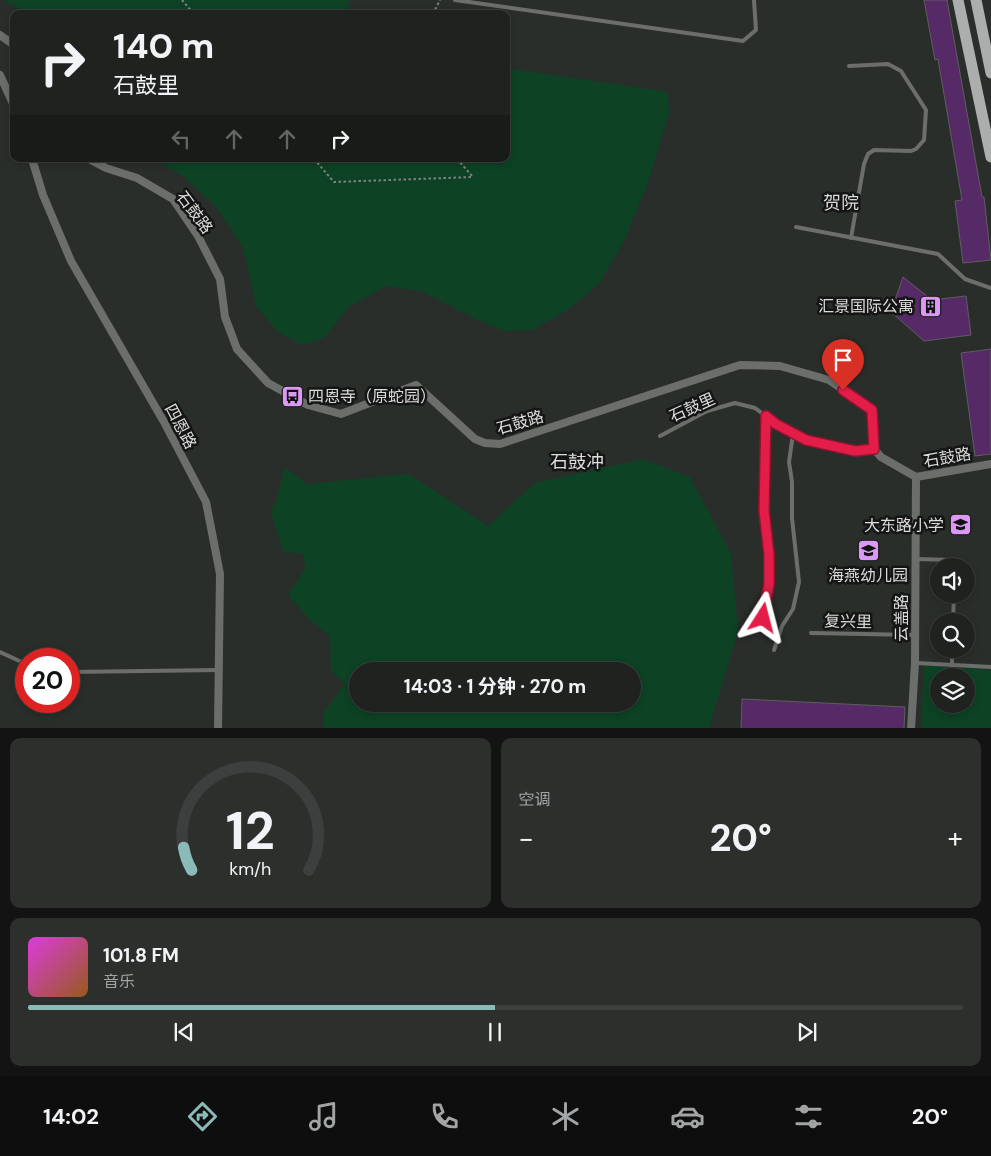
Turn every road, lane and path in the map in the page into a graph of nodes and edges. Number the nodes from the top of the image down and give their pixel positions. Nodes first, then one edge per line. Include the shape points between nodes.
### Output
1 (182, 0) edge
2 (455, 0) edge
3 (754, 0) edge
4 (958, 0) edge
5 (976, 0) edge
6 (191, 10) edge
7 (987, 35) edge
8 (849, 66) dead end
9 (991, 73) edge
10 (0, 75) edge
11 (10, 97) edge
12 (991, 157) edge
13 (33, 162) edge
14 (95, 162) edge
15 (317, 162) edge
16 (460, 162) edge
17 (796, 227) dead end
18 (851, 238) junction
19 (991, 288) edge
20 (766, 416) junction
21 (793, 434) junction
22 (660, 436) dead end
23 (874, 449) junction
24 (991, 464) edge
25 (916, 476) junction
26 (915, 559) junction
27 (930, 559) edge
28 (763, 618) dead end
29 (811, 632) dead end
30 (915, 635) junction
31 (774, 650) dead end
32 (0, 652) edge
33 (952, 658) edge
34 (15, 659) edge
35 (915, 663) junction
36 (952, 665) junction
37 (991, 667) edge
38 (219, 670) junction
39 (80, 672) edge
40 (218, 728) edge
41 (912, 728) edge

1 - 6 path
2 - 3 lane via 743,41 756,30
4 - 12 main road
5 - 7 main road
7 - 9 main road
8 - 18 lane via 893,66 901,71 926,110 924,140 916,149 874,150 868,154
10 - 11 street
13 - 38 street, 四恩路 via 71,261 206,502 220,574
14 - 23 street, 石鼓路 via 137,178 173,199 198,236 220,279 225,317 236,350 268,383 308,405 341,414 416,385 475,439 485,444 500,444 740,365 780,366 829,380 872,410
15 - 16 path via 334,182 472,177
17 - 18 lane
18 - 19 lane via 938,254 965,278
20 - 21 lane, 石鼓里
20 - 22 lane, 石鼓里 via 755,408 735,403 707,411
20 - 28 lane via 764,511 769,584
21 - 23 lane, 石鼓里 via 855,451
21 - 31 lane via 789,462 799,582 793,608 782,626
23 - 25 street, 石鼓路 via 881,457
24 - 25 street, 石鼓路
25 - 26 street, 云盖路
26 - 27 lane
26 - 30 street, 云盖路
29 - 30 lane, 复兴里
30 - 35 street, 云盖路
32 - 34 lane
33 - 36 lane
35 - 36 lane
35 - 41 street, 云盖路
36 - 37 lane
38 - 39 lane
38 - 40 street, 四恩路

